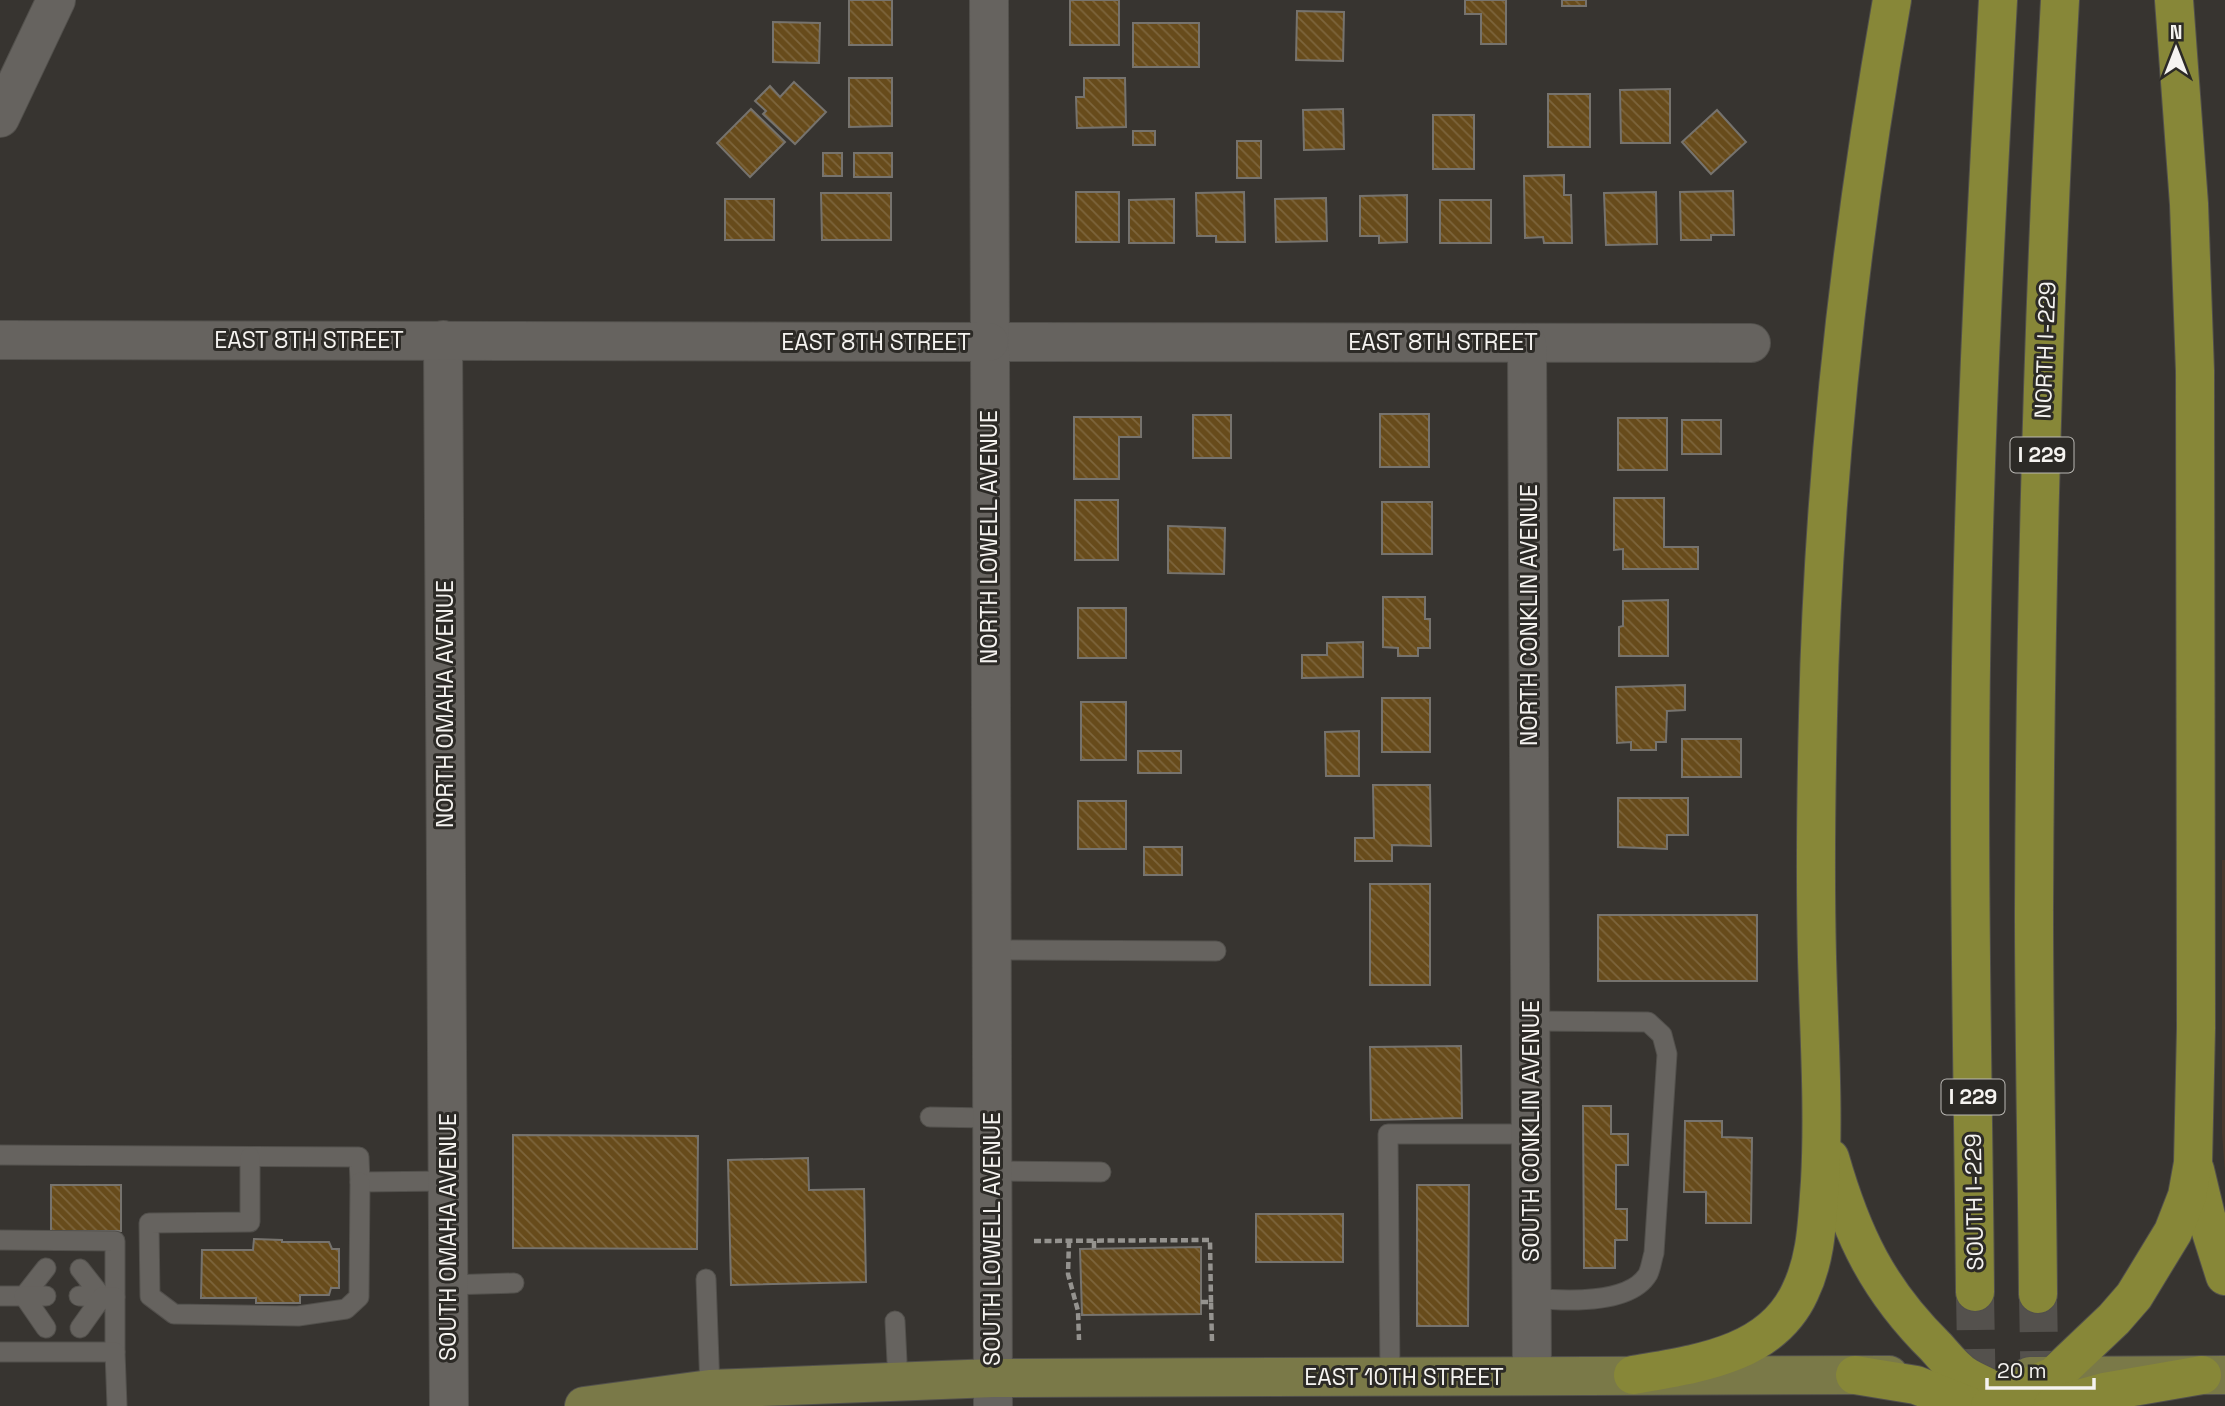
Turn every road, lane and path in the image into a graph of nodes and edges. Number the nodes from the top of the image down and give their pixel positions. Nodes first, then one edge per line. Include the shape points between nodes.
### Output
1 (56, 0) edge
2 (989, 0) edge
3 (1892, 0) edge
4 (1998, 0) edge
5 (2060, 0) edge
6 (2174, 0) edge
7 (0, 118) edge
8 (0, 340) edge
9 (443, 340) junction
10 (989, 342) junction
11 (1527, 342) junction
12 (1751, 342) dead end
13 (1530, 887) joint
14 (991, 950) junction
15 (1216, 951) dead end
16 (1531, 1021) junction
17 (447, 1068) joint
18 (991, 1073) joint
19 (930, 1117) dead end
20 (991, 1118) junction
21 (1822, 1132) junction
22 (1531, 1135) junction
23 (0, 1155) edge
24 (250, 1157) junction
25 (2193, 1163) junction
26 (992, 1171) junction
27 (1101, 1172) dead end
28 (448, 1181) junction
29 (360, 1182) junction
30 (0, 1240) edge
31 (1034, 1241) dead end
32 (1069, 1241) junction
33 (1094, 1241) junction
34 (1094, 1249) dead end
35 (46, 1268) dead end
36 (80, 1269) dead end
37 (2225, 1276) edge
38 (706, 1279) dead end
39 (514, 1283) dead end
40 (448, 1285) junction
41 (1975, 1292) tunnel mouth
42 (2038, 1294) tunnel mouth
43 (0, 1296) edge
44 (24, 1296) junction
45 (46, 1296) dead end
46 (79, 1296) dead end
47 (108, 1297) junction
48 (1532, 1298) junction
49 (1202, 1302) dead end
50 (1212, 1302) junction
51 (895, 1321) dead end
52 (46, 1328) dead end
53 (80, 1328) dead end
54 (1212, 1343) dead end
55 (1079, 1345) dead end
56 (0, 1352) edge
57 (116, 1352) junction
58 (1633, 1375) junction
59 (2213, 1375) edge
60 (1532, 1376) junction
61 (1390, 1377) junction
62 (898, 1382) junction
63 (710, 1389) junction
64 (1967, 1391) edge
65 (2054, 1391) edge
66 (993, 1392) edge
67 (2008, 1402) edge
68 (117, 1406) edge
69 (449, 1406) edge
70 (584, 1406) edge

1 - 7 street
2 - 10 street, NORTH LOWELL AVENUE
3 - 21 highway via 1847,291 1832,444 1818,713 1815,887
4 - 41 highway, SOUTH I-229 / I 229 via 1972,612
5 - 42 highway, NORTH I-229 / I 229 via 2046,319 2035,911
6 - 25 highway via 2195,371
8 - 9 street, EAST 8TH STREET
9 - 10 street, EAST 8TH STREET
9 - 17 street, NORTH OMAHA AVENUE
10 - 11 street, EAST 8TH STREET
10 - 14 street, NORTH LOWELL AVENUE
11 - 12 street, EAST 8TH STREET
11 - 13 street, NORTH CONKLIN AVENUE
13 - 16 street, SOUTH CONKLIN AVENUE
14 - 15 lane
14 - 18 street, NORTH LOWELL AVENUE
16 - 22 street, SOUTH CONKLIN AVENUE
16 - 48 lane via 1648,1022 1662,1035 1667,1054 1654,1253 1647,1275 1628,1292 1574,1302
17 - 28 street, SOUTH OMAHA AVENUE
18 - 20 street, SOUTH LOWELL AVENUE
19 - 20 lane
20 - 26 street, SOUTH LOWELL AVENUE
21 - 58 highway via 1810,1269 1782,1320 1760,1339 1731,1353
21 - 64 highway via 1842,1201 1878,1278
22 - 48 street, SOUTH CONKLIN AVENUE
22 - 61 lane via 1388,1135
23 - 24 lane
24 - 29 lane via 359,1157
24 - 29 lane via 250,1222 149,1223 150,1296 174,1314 298,1317 346,1309 359,1297
25 - 37 highway
25 - 65 highway via 2181,1215 2155,1265
26 - 27 lane
26 - 66 street, SOUTH LOWELL AVENUE
28 - 29 lane
28 - 40 street, SOUTH OMAHA AVENUE
30 - 47 lane via 115,1241
31 - 32 path
32 - 33 path
32 - 55 path via 1068,1273 1078,1311
33 - 34 path
33 - 50 path via 1210,1240
35 - 44 lane
36 - 47 lane
38 - 63 lane
39 - 40 lane
40 - 69 street, SOUTH OMAHA AVENUE
43 - 44 lane
44 - 45 lane
44 - 52 lane
46 - 47 lane
47 - 53 lane
47 - 57 lane
48 - 60 street, SOUTH CONKLIN AVENUE
49 - 50 path
50 - 54 path
51 - 62 lane
56 - 57 lane
57 - 68 lane
58 - 60 main road, EAST 10TH STREET
58 - 64 main road, EAST 10TH STREET via 1855,1375
59 - 65 main road, EAST 10TH STREET
60 - 61 main road, EAST 10TH STREET
61 - 66 main road, EAST 10TH STREET
62 - 63 main road, EAST 10TH STREET
62 - 66 main road, EAST 10TH STREET
63 - 70 main road, EAST 10TH STREET
64 - 65 main road, EAST 10TH STREET
64 - 67 highway
65 - 67 highway

